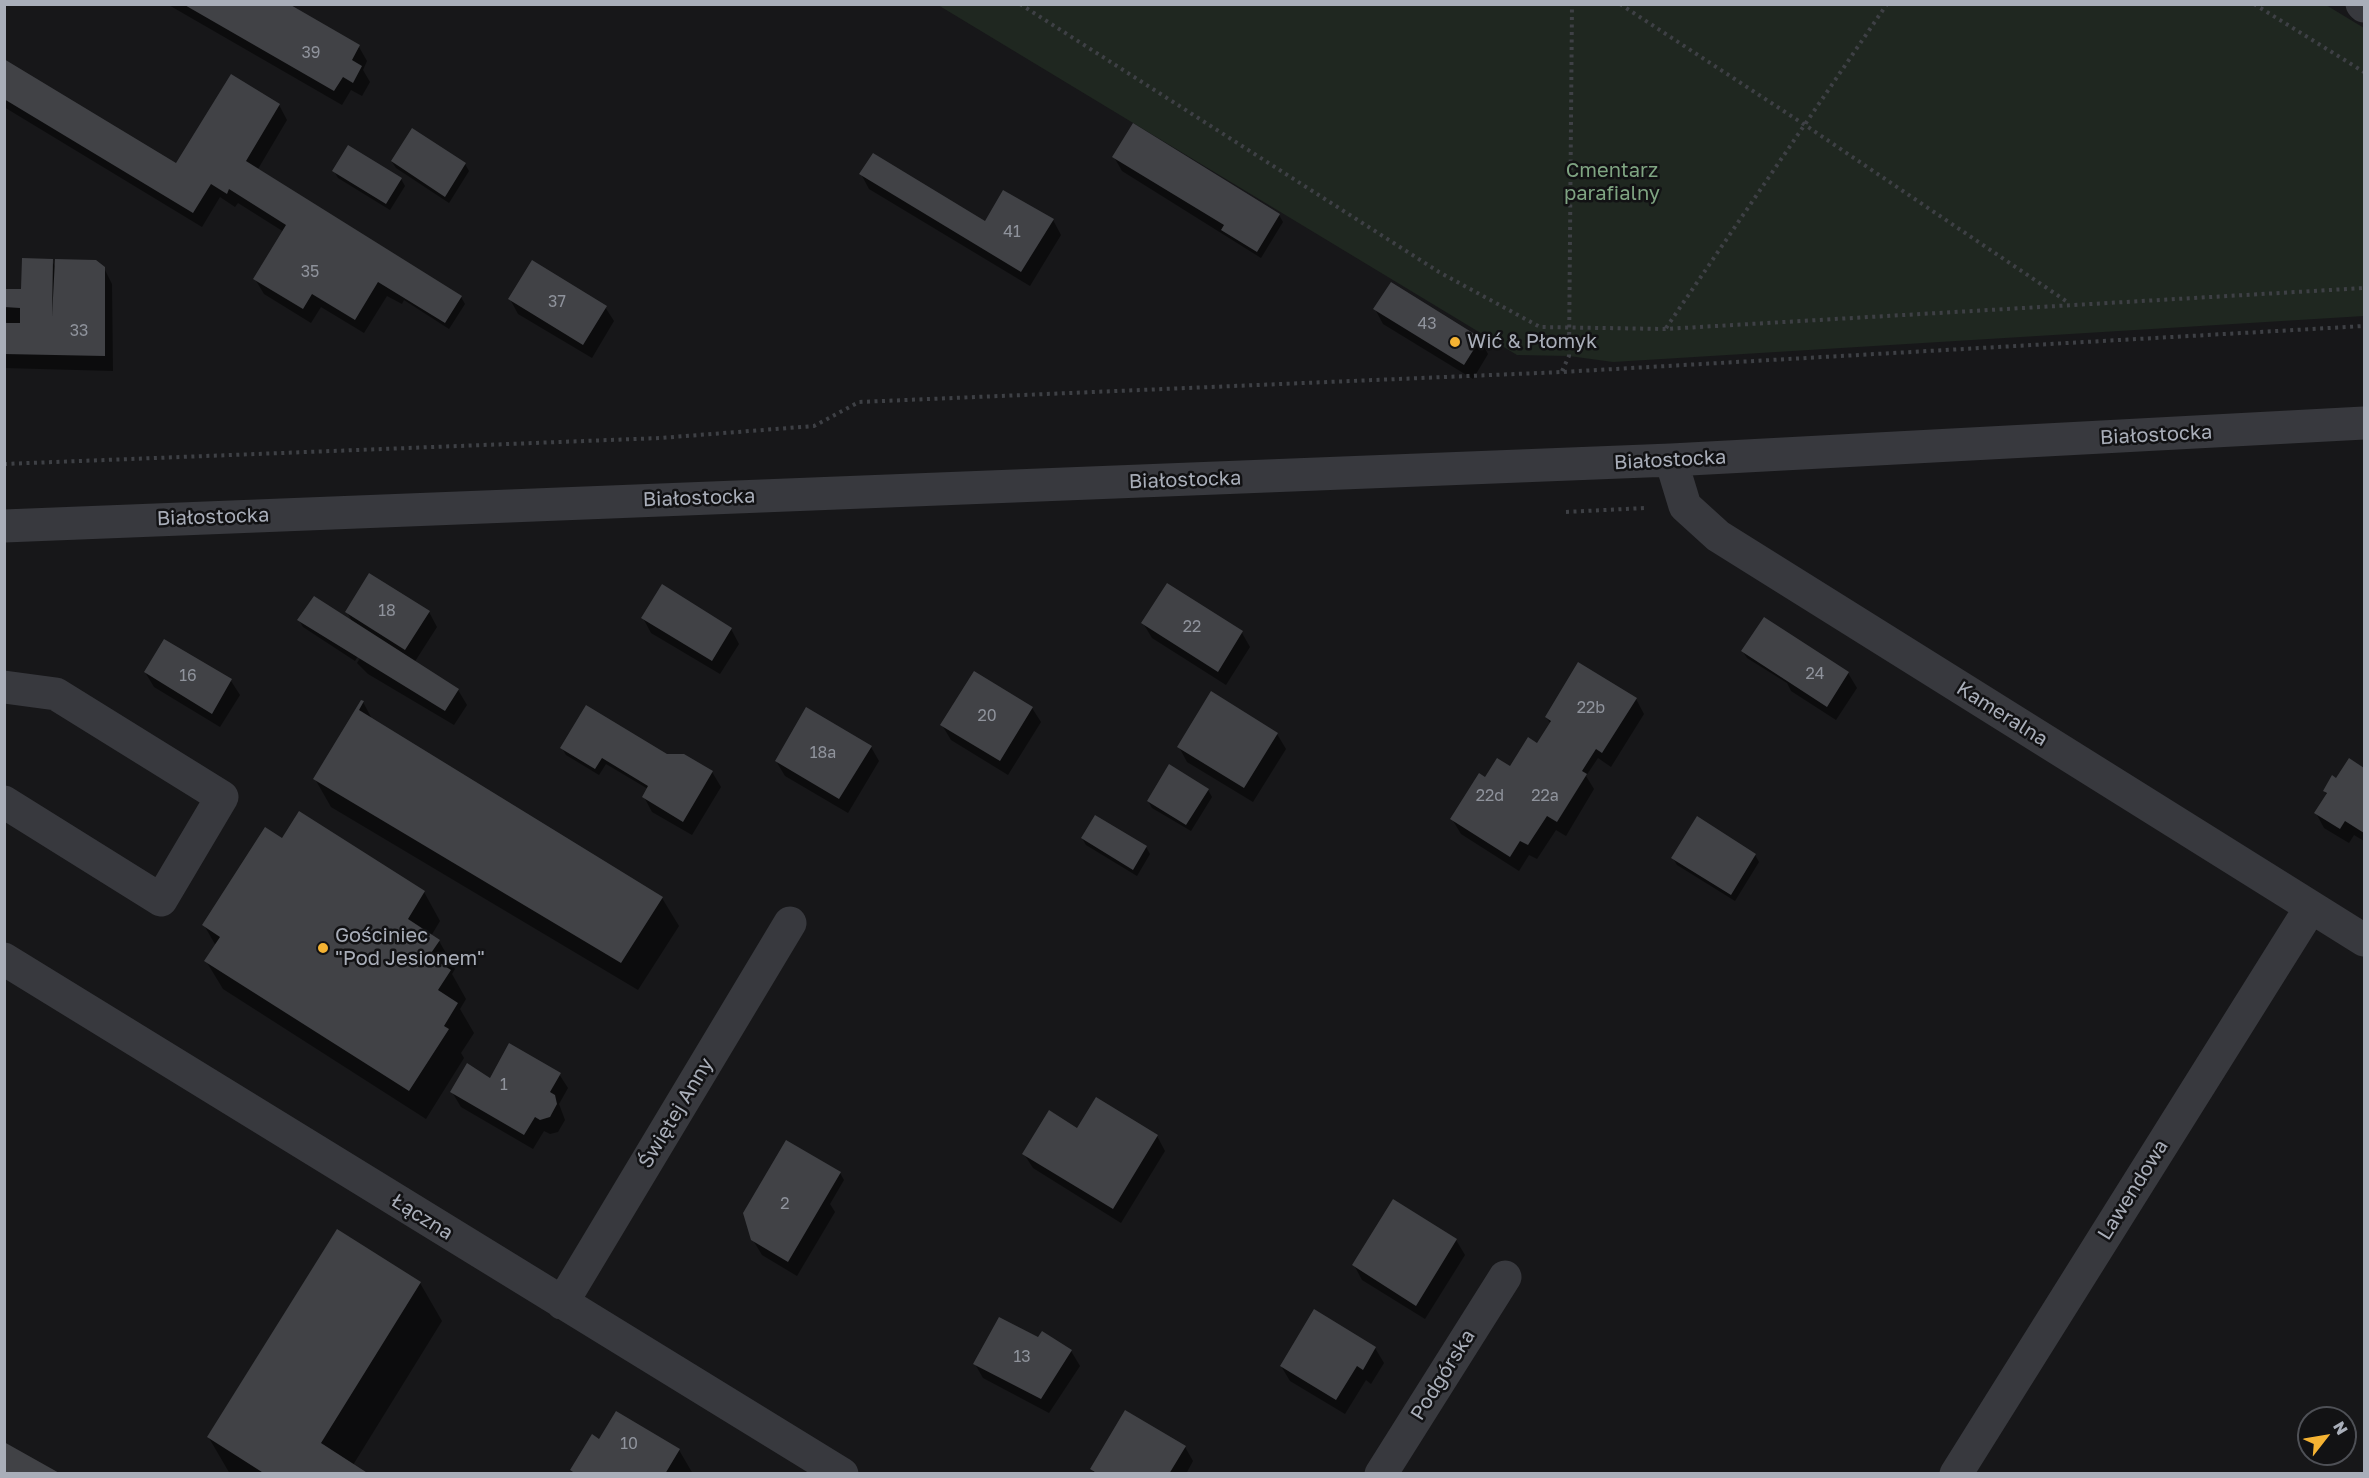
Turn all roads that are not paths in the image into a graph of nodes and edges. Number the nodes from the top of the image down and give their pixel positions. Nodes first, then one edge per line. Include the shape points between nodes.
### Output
1 (2364, 423) edge
2 (1671, 460) junction
3 (4, 526) edge
4 (4, 687) edge
5 (4, 802) edge
6 (2311, 907) junction
7 (790, 923) dead end
8 (2364, 940) edge
9 (4, 959) edge
10 (1505, 1277) dead end
11 (562, 1303) junction
12 (842, 1473) edge
13 (1381, 1473) edge
14 (1956, 1473) edge

1 - 2 street, Białostocka
2 - 3 street, Białostocka
2 - 6 street, Kameralna via 1685,506 1718,536
4 - 5 street via 56,694 222,797 161,900
6 - 8 street, Kameralna
6 - 14 street, Lawendowa
7 - 11 street, Świętej Anny
9 - 11 street, Łączna
10 - 13 street, Podgórska
11 - 12 street, Łączna

